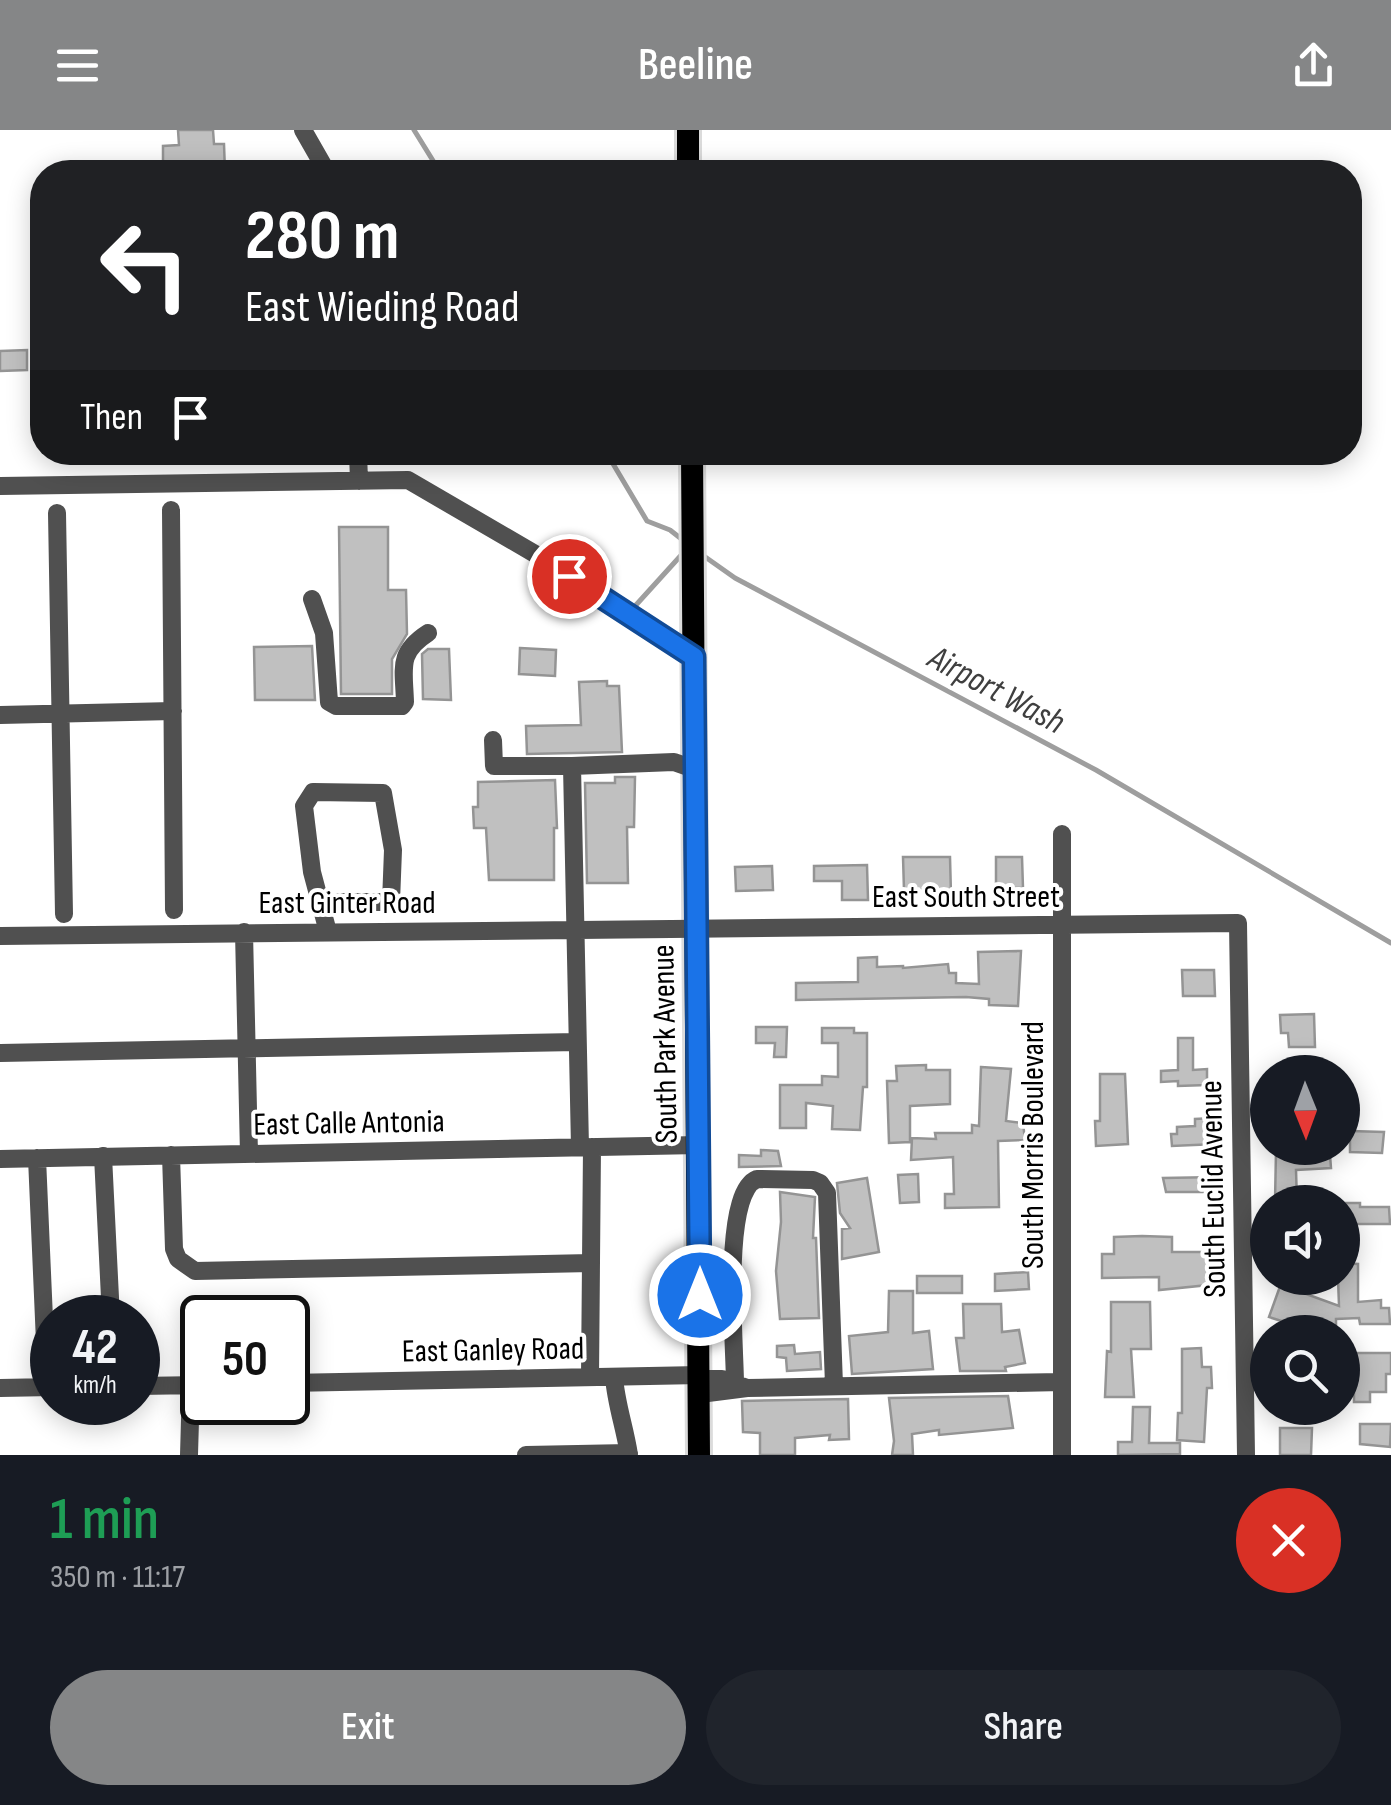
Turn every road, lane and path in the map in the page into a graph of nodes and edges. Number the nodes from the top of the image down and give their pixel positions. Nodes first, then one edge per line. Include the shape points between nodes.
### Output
1 (303, 130) edge
2 (688, 130) edge
3 (320, 160) edge
4 (688, 160) edge
5 (358, 465) edge
6 (692, 465) edge
7 (359, 481) junction
8 (0, 486) edge
9 (171, 510) dead end
10 (57, 512) dead end
11 (312, 599) dead end
12 (428, 634) dead end
13 (694, 657) junction
14 (173, 711) junction
15 (60, 713) junction
16 (0, 715) edge
17 (493, 740) dead end
18 (572, 766) junction
19 (694, 769) junction
20 (1062, 834) dead end
21 (338, 902) dead end
22 (174, 910) dead end
23 (64, 914) dead end
24 (1238, 922) joint
25 (1062, 926) junction
26 (694, 928) junction
27 (575, 930) junction
28 (244, 932) junction
29 (328, 932) junction
30 (0, 936) edge
31 (577, 1042) junction
32 (246, 1047) junction
33 (0, 1054) edge
34 (699, 1145) junction
35 (586, 1147) junction
36 (249, 1154) junction
37 (171, 1155) junction
38 (103, 1156) junction
39 (37, 1158) junction
40 (0, 1159) edge
41 (591, 1264) junction
42 (45, 1295) edge
43 (110, 1295) edge
44 (614, 1377) junction
45 (590, 1378) junction
46 (1062, 1382) junction
47 (310, 1383) edge
48 (700, 1383) junction
49 (834, 1385) junction
50 (741, 1386) junction
51 (0, 1388) edge
52 (30, 1388) edge
53 (192, 1425) edge
54 (629, 1454) edge
55 (189, 1455) edge
56 (526, 1455) edge
57 (700, 1455) edge
58 (1062, 1455) edge
59 (1246, 1455) edge

1 - 3 street
2 - 4 main road
5 - 7 street
6 - 13 main road, South Park Avenue
7 - 8 street
7 - 13 street via 408,480
9 - 14 street
10 - 15 street
11 - 12 street via 324,633 329,702 336,706 402,706 404,656
13 - 19 main road, South Park Avenue
14 - 15 street
14 - 22 street
15 - 16 street
15 - 23 street
17 - 18 street via 494,766
18 - 19 street via 674,762
18 - 27 street
19 - 26 main road, South Park Avenue
20 - 25 street, South Morris Boulevard
21 - 29 street via 391,902 393,850 383,793 313,792 304,806
24 - 25 street, East South Street
24 - 59 street, South Euclid Avenue
25 - 26 street, East South Street
25 - 46 street, South Morris Boulevard
26 - 27 street, East Ginter Road
26 - 34 main road, South Park Avenue
27 - 29 street, East Ginter Road
27 - 31 street
28 - 29 street, East Ginter Road
28 - 30 street, East Ginter Road
28 - 32 street
31 - 32 street
31 - 35 street
32 - 33 street
32 - 36 street
34 - 35 street, East Calle Antonia
34 - 48 main road, South Park Avenue
35 - 36 street, East Calle Antonia
35 - 41 street
36 - 37 street, East Calle Antonia
37 - 38 street, East Calle Antonia
37 - 41 street via 174,1248 178,1260 195,1271
38 - 39 street, East Calle Antonia
38 - 43 street
39 - 40 street, East Calle Antonia
39 - 42 street
41 - 45 street
44 - 45 street, East Ganley Road
44 - 48 street, East Ganley Road
44 - 54 street
45 - 47 street, East Ganley Road
46 - 49 street, East Ganley Road
46 - 58 street, South Morris Boulevard
48 - 50 street, East Ganley Road
48 - 57 main road, South Park Avenue
49 - 50 street, East Ganley Road
49 - 50 street via 827,1193 820,1182 776,1179 751,1180 734,1228
51 - 52 street
53 - 55 street
54 - 56 street

